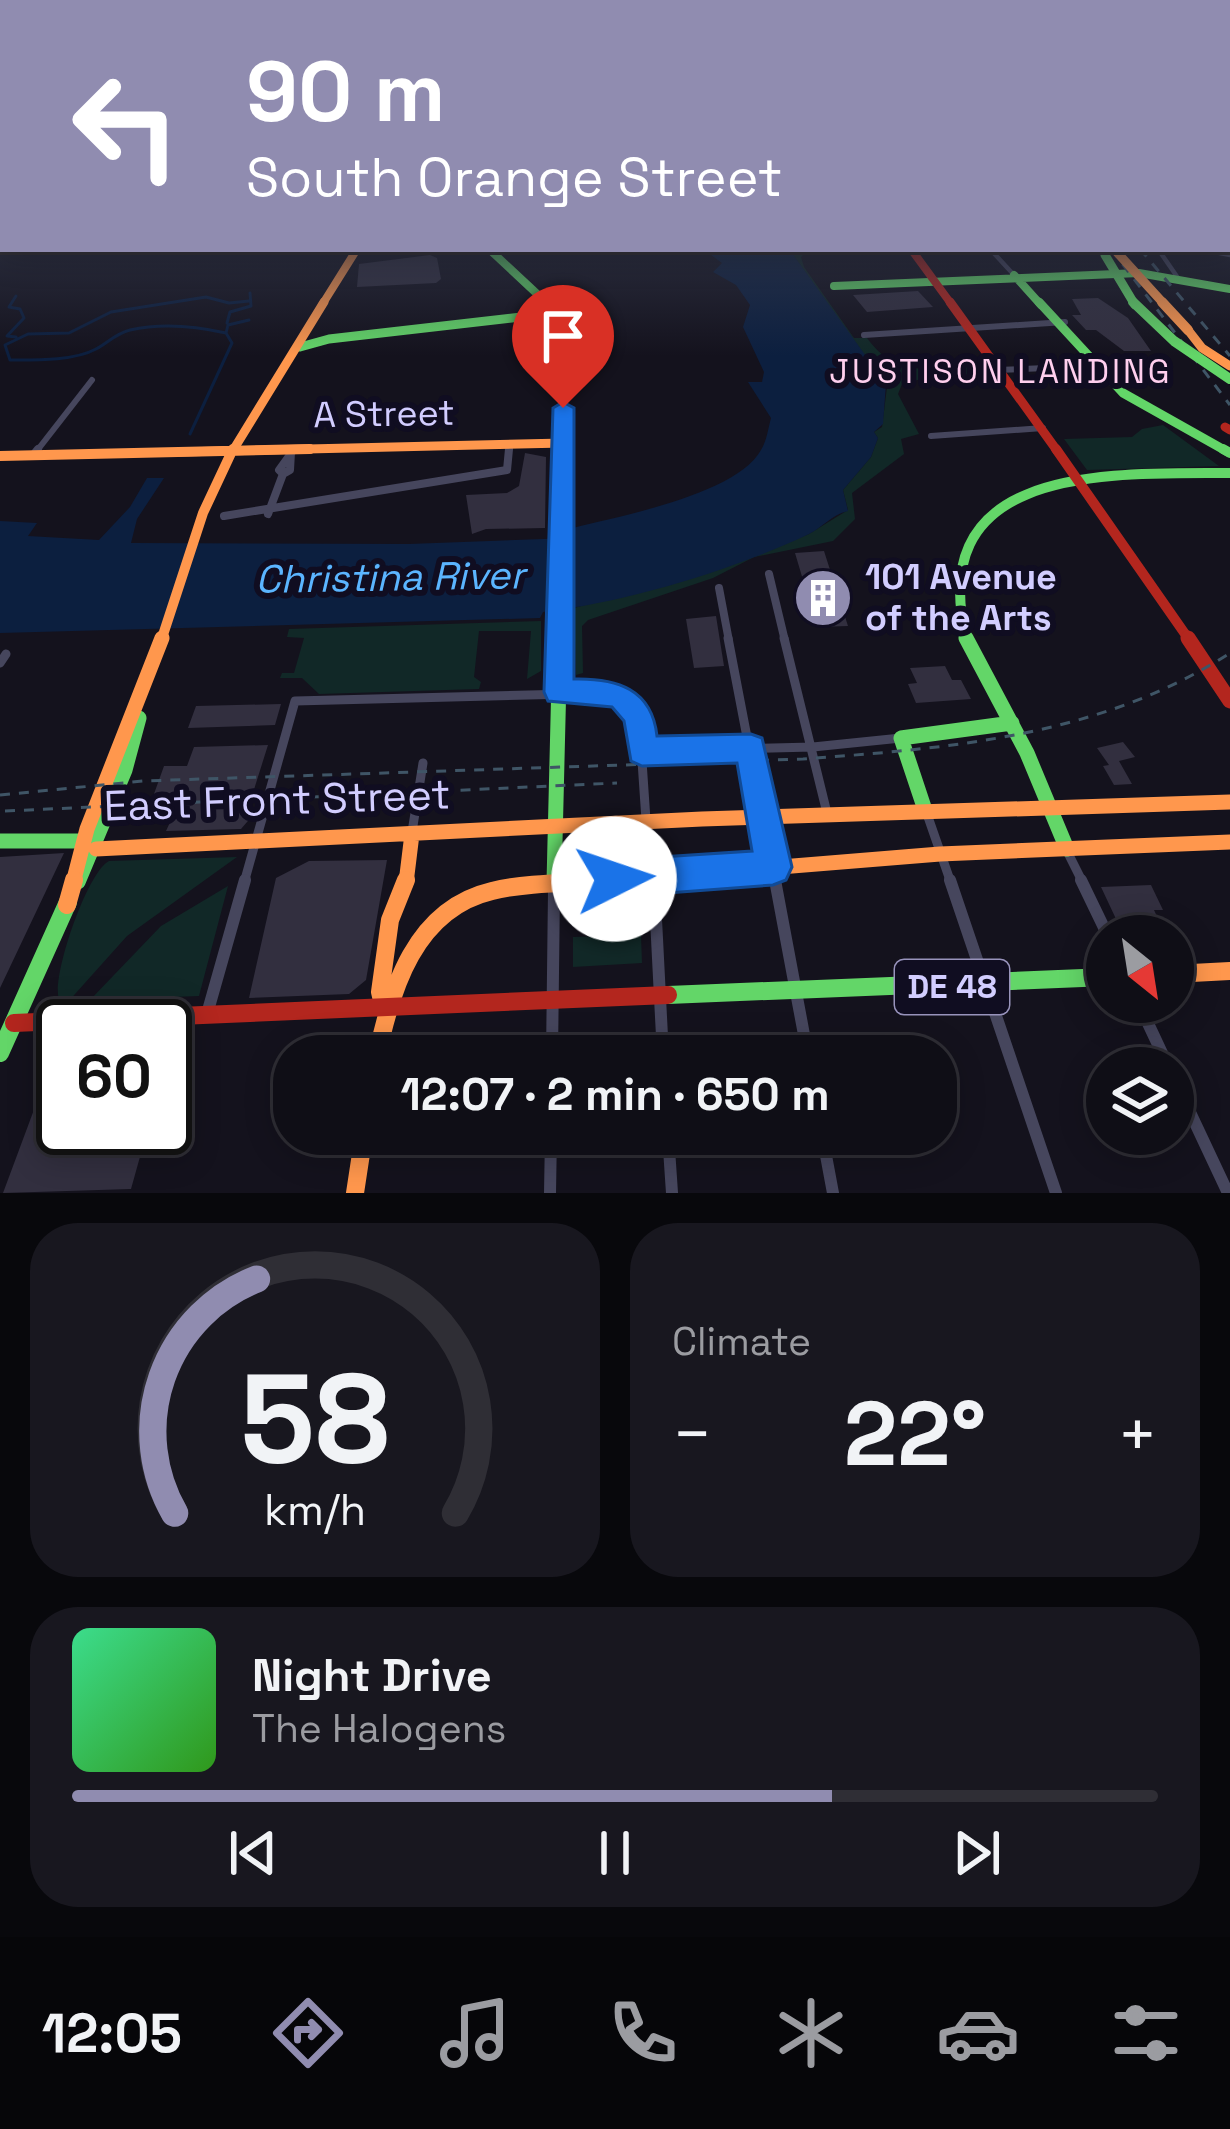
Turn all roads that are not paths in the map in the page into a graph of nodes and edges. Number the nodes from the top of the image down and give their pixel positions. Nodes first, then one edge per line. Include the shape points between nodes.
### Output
1 (355, 252) edge
2 (492, 252) edge
3 (913, 252) edge
4 (993, 252) edge
5 (1107, 252) edge
6 (1107, 252) edge
7 (1107, 252) edge
8 (1160, 252) edge
9 (1121, 273) junction
10 (1014, 275) junction
11 (1178, 278) junction
12 (935, 279) junction
13 (834, 286) dead end
14 (1230, 290) edge
15 (555, 313) junction
16 (1060, 322) junction
17 (964, 327) junction
18 (864, 335) dead end
19 (300, 346) junction
20 (1096, 366) junction
21 (996, 370) junction
22 (1230, 370) edge
23 (92, 380) dead end
24 (1176, 424) junction
25 (1043, 428) junction
26 (931, 436) dead end
27 (564, 443) junction
28 (508, 444) junction
29 (296, 449) junction
30 (236, 453) junction
31 (1230, 453) edge
32 (0, 455) edge
33 (33, 455) junction
34 (1230, 469) edge
35 (1082, 478) junction
36 (268, 514) junction
37 (224, 516) dead end
38 (770, 574) dead end
39 (719, 588) dead end
40 (559, 692) junction
41 (1230, 701) edge
42 (1012, 724) junction
43 (901, 738) junction
44 (813, 747) junction
45 (751, 748) junction
46 (642, 751) junction
47 (423, 763) dead end
48 (1230, 802) edge
49 (1048, 807) junction
50 (925, 810) junction
51 (828, 814) junction
52 (764, 816) junction
53 (646, 822) junction
54 (556, 826) junction
55 (412, 834) junction
56 (0, 841) edge
57 (258, 842) junction
58 (1230, 842) edge
59 (90, 845) junction
60 (1067, 849) junction
61 (940, 854) junction
62 (773, 867) junction
63 (654, 876) junction
64 (554, 883) junction
65 (554, 905) junction
66 (1098, 915) edge
67 (658, 955) junction
68 (1230, 971) edge
69 (1194, 973) edge
70 (1086, 978) edge
71 (985, 985) junction
72 (797, 993) junction
73 (659, 999) junction
74 (553, 1003) junction
75 (384, 1010) junction
76 (206, 1016) junction
77 (7, 1023) edge
78 (380, 1035) edge
79 (552, 1035) edge
80 (662, 1035) edge
81 (804, 1035) edge
82 (0, 1053) edge
83 (1194, 1121) edge
84 (361, 1155) edge
85 (551, 1155) edge
86 (669, 1155) edge
87 (826, 1155) edge
88 (356, 1193) edge
89 (550, 1193) edge
90 (672, 1193) edge
91 (833, 1193) edge
92 (1056, 1193) edge
93 (1228, 1193) edge

1 - 19 main road
2 - 15 main road
3 - 12 main road
4 - 10 street
5 - 9 main road
6 - 22 main road, bridge
7 - 22 main road, bridge via 1155,318
8 - 11 street
9 - 10 main road
9 - 11 main road
10 - 12 main road
10 - 16 main road
11 - 14 main road
12 - 13 main road
12 - 17 main road
15 - 19 main road
15 - 27 main road
16 - 17 street
16 - 20 main road
17 - 18 street
17 - 21 main road
19 - 30 main road
20 - 21 street
20 - 24 main road via 1123,394
21 - 25 main road
23 - 33 street
24 - 31 main road
24 - 34 main road
25 - 26 street
25 - 35 main road
27 - 28 main road, A Street
27 - 40 main road
28 - 29 main road, A Street
28 - 36 street via 507,470 427,476
29 - 30 main road, A Street
29 - 36 street
30 - 33 main road, A Street
30 - 59 main road via 211,497
32 - 33 main road, A Street
34 - 35 main road
35 - 41 main road
35 - 42 main road via 1003,502 977,524 961,556 961,626
36 - 37 street
38 - 44 street
39 - 45 street
40 - 46 street via 622,697 639,717
40 - 54 main road
40 - 57 street via 296,701
42 - 43 main road
42 - 49 main road
43 - 44 street
43 - 50 main road
44 - 45 street
44 - 51 street
45 - 46 street
45 - 52 street
46 - 53 street
47 - 55 street
48 - 49 main road, East Front Street
49 - 50 main road, East Front Street
49 - 60 main road
50 - 51 main road, East Front Street
50 - 61 street
51 - 52 main road, East Front Street
52 - 53 main road, East Front Street
52 - 62 street
53 - 54 main road, East Front Street
54 - 55 main road, East Front Street
54 - 64 main road
55 - 57 main road, East Front Street
55 - 75 main road via 405,892 390,920
56 - 59 main road, East Front Street
57 - 59 main road, East Front Street
57 - 76 street
58 - 60 main road
59 - 77 main road
60 - 61 main road
60 - 66 street
61 - 62 main road
61 - 71 street
62 - 63 main road
62 - 72 street
63 - 64 main road
63 - 67 street
64 - 65 street
64 - 75 main road via 491,891 447,909 411,945
65 - 67 street via 645,903
65 - 74 street
67 - 73 street
68 - 69 main road
70 - 71 main road, DE 48
71 - 72 main road, DE 48
71 - 92 street
72 - 73 main road, DE 48
72 - 81 street
73 - 74 main road, DE 48
73 - 80 street
74 - 75 main road, DE 48
74 - 79 street
75 - 76 main road, DE 48
75 - 78 main road
76 - 77 main road, DE 48
77 - 82 main road
83 - 93 street
84 - 88 main road
85 - 89 street
86 - 90 street
87 - 91 street

